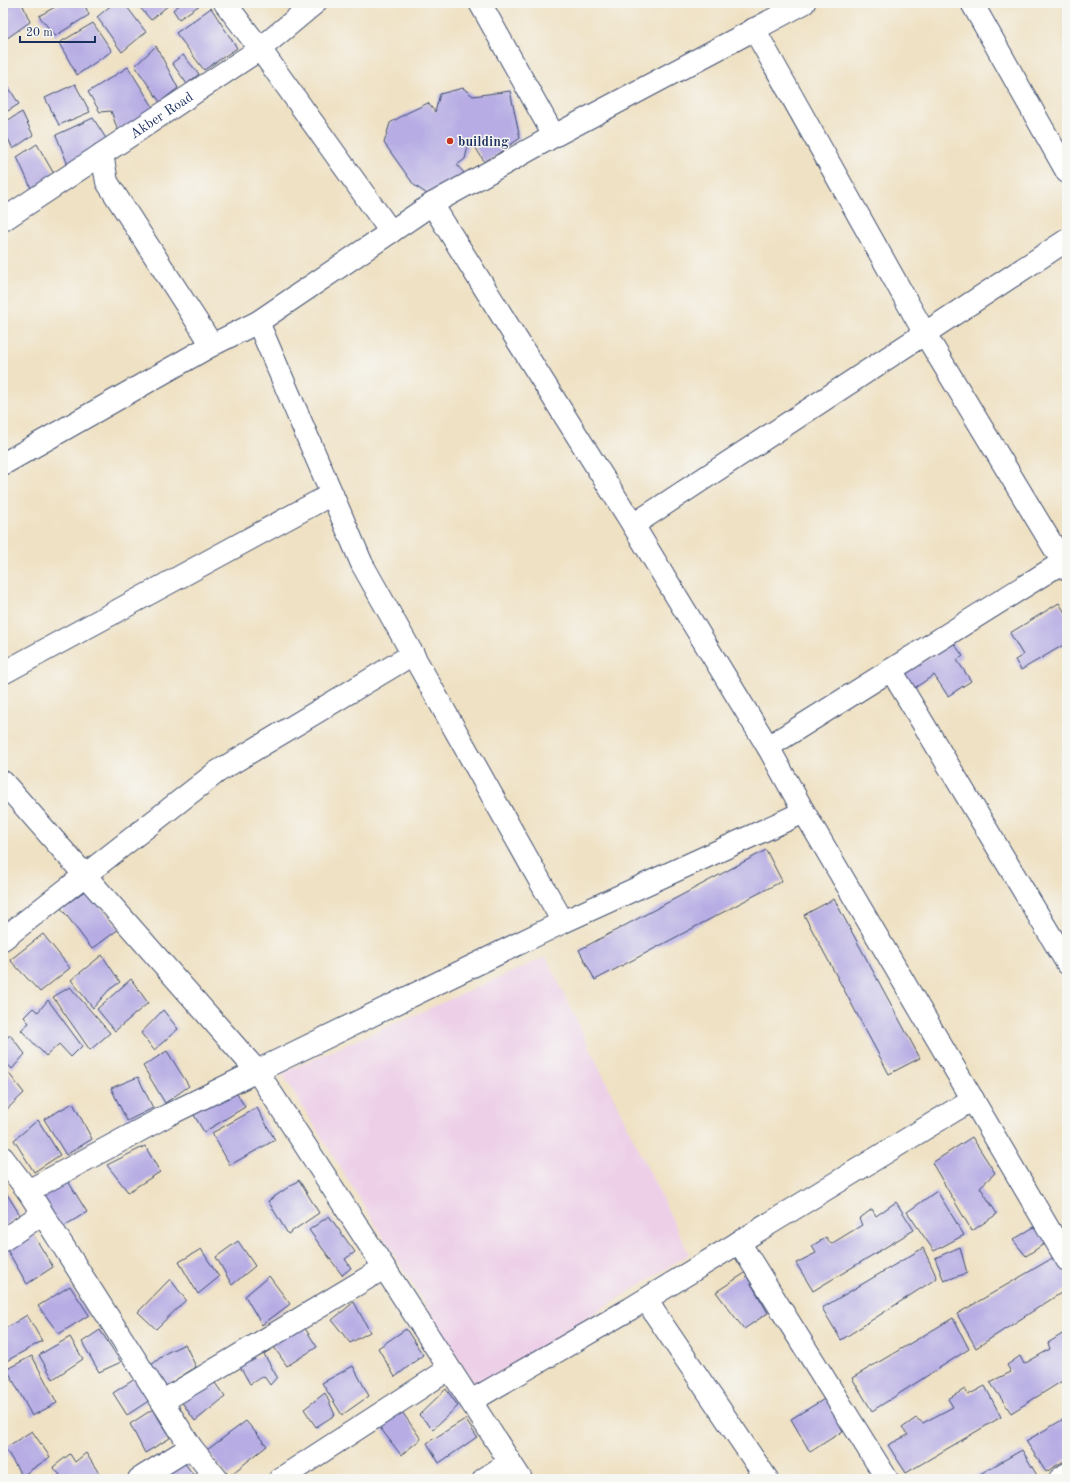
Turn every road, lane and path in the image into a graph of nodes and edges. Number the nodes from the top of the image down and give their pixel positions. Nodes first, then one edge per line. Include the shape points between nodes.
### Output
1 (225, 3) edge
2 (315, 3) edge
3 (480, 3) edge
4 (804, 3) edge
5 (972, 3) edge
6 (754, 29) junction
7 (260, 49) junction
8 (554, 136) junction
9 (102, 154) junction
10 (1067, 172) edge
11 (432, 204) junction
12 (3, 220) edge
13 (391, 232) junction
14 (1067, 240) edge
15 (258, 322) junction
16 (925, 334) junction
17 (212, 345) junction
18 (3, 464) edge
19 (332, 494) junction
20 (633, 526) junction
21 (1065, 565) edge
22 (413, 654) junction
23 (891, 670) junction
24 (3, 673) edge
25 (768, 747) junction
26 (3, 782) edge
27 (804, 812) junction
28 (85, 876) junction
29 (563, 922) junction
30 (3, 939) edge
31 (1067, 963) edge
32 (257, 1071) junction
33 (973, 1099) junction
34 (3, 1158) edge
35 (28, 1191) junction
36 (42, 1214) junction
37 (3, 1240) edge
38 (739, 1242) junction
39 (1067, 1260) edge
40 (384, 1268) junction
41 (646, 1299) junction
42 (449, 1369) junction
43 (164, 1401) junction
44 (471, 1401) junction
45 (192, 1446) junction
46 (515, 1470) edge
47 (1067, 1474) edge
48 (139, 1479) edge
49 (217, 1479) edge
50 (280, 1479) edge
51 (484, 1479) edge
52 (767, 1479) edge
53 (887, 1479) edge
54 (1060, 1479) edge

1 - 7 street
2 - 7 street, Akber Road
3 - 8 street
4 - 6 street
5 - 10 street
6 - 8 street
6 - 16 street
7 - 9 street, Akber Road
7 - 13 street
8 - 11 street
9 - 12 street, Akber Road
9 - 17 street via 107,182
11 - 13 street
11 - 20 street
13 - 15 street
14 - 16 street
15 - 17 street
15 - 19 street
16 - 20 street
16 - 21 street
17 - 18 street
19 - 22 street via 362,564
19 - 24 street
20 - 25 street
21 - 23 street
22 - 28 street via 218,772
22 - 29 street
23 - 25 street
23 - 31 street
25 - 27 street
26 - 28 street
27 - 29 street
27 - 33 street
28 - 30 street
28 - 32 street
29 - 32 street
32 - 35 street via 168,1115
32 - 40 street
33 - 38 street
33 - 39 street
34 - 35 street
35 - 36 street
36 - 37 street
36 - 43 street
38 - 41 street
38 - 53 street
40 - 42 street
40 - 43 street
41 - 44 street
41 - 52 street
42 - 44 street
42 - 50 street
43 - 45 street
44 - 46 street
45 - 48 street
45 - 49 street
46 - 51 street
47 - 54 street

